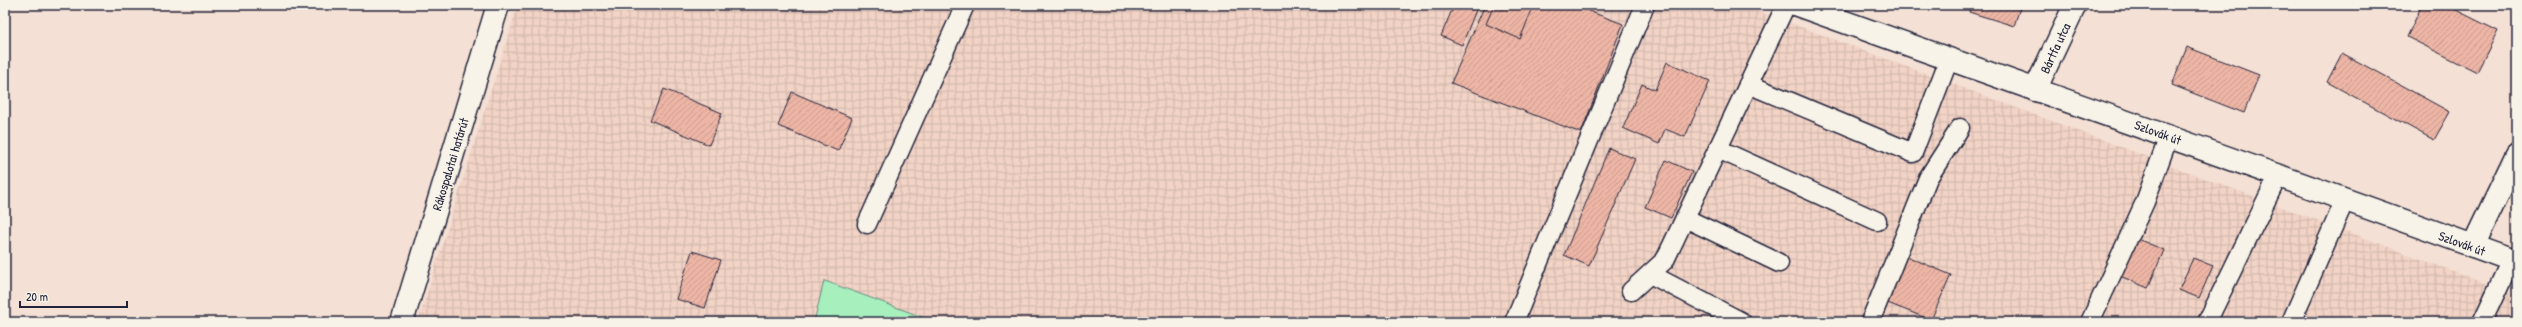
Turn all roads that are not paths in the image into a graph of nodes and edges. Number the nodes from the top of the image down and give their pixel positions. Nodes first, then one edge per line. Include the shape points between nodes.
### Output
1 (498, 5) edge
2 (965, 5) edge
3 (1645, 5) edge
4 (1786, 5) edge
5 (1797, 5) edge
6 (2075, 5) edge
7 (1949, 59) junction
8 (1748, 84) junction
9 (2035, 90) junction
10 (1960, 128) dead end
11 (2169, 136) junction
12 (1718, 149) junction
13 (2517, 154) edge
14 (2278, 176) junction
15 (2345, 200) junction
16 (1685, 218) junction
17 (1877, 221) dead end
18 (867, 224) dead end
19 (2473, 246) junction
20 (2514, 261) edge
21 (1779, 264) dead end
22 (1650, 274) junction
23 (1631, 291) dead end
24 (402, 322) edge
25 (1514, 322) edge
26 (1742, 322) edge
27 (1870, 322) edge
28 (2090, 322) edge
29 (2207, 322) edge
30 (2291, 322) edge
31 (2482, 322) edge

1 - 24 main road, Rákospalotai határút
2 - 18 lane
3 - 25 lane
4 - 8 lane
5 - 7 main road, Szlovák út
6 - 9 main road, Bártfa utca
7 - 8 lane via 1913,153
7 - 9 main road, Szlovák út
8 - 12 lane
9 - 11 main road, Szlovák út
10 - 27 lane via 1928,178
11 - 14 main road, Szlovák út
11 - 28 lane via 2145,202
12 - 16 lane
12 - 17 lane
13 - 19 main road
14 - 15 main road, Szlovák út
14 - 29 lane
15 - 19 main road, Szlovák út
15 - 30 lane
16 - 21 lane
16 - 22 lane via 1665,260
19 - 20 main road, Szlovák út
20 - 31 lane
22 - 23 lane
22 - 26 lane

